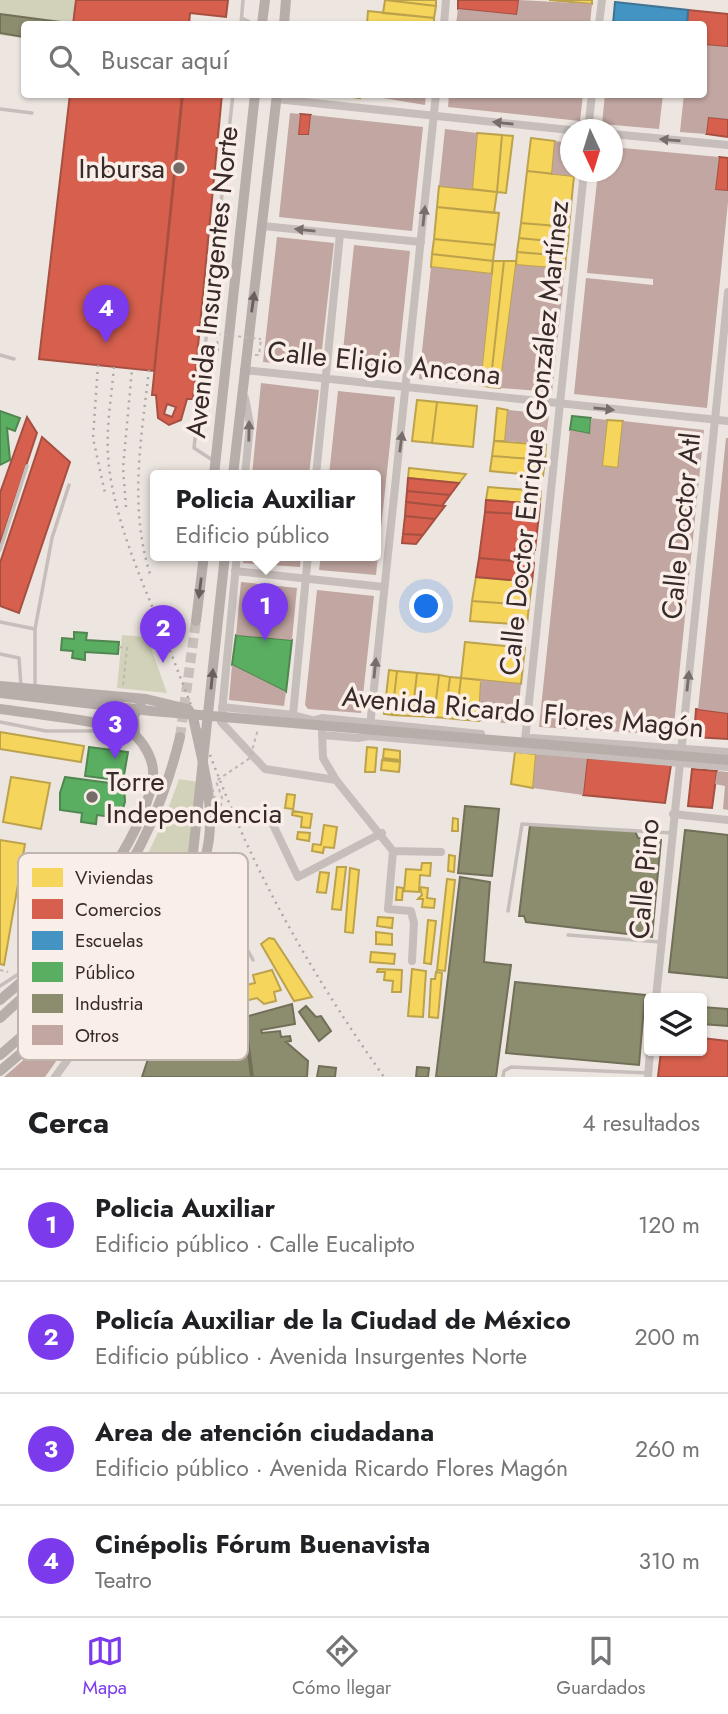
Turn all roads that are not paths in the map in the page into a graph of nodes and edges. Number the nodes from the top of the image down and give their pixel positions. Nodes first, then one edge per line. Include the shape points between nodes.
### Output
1 (243, 0) edge
2 (265, 0) edge
3 (286, 0) edge
4 (446, 0) edge
5 (602, 0) edge
6 (242, 18) junction
7 (242, 21) edge
8 (248, 21) edge
9 (262, 21) edge
10 (284, 21) edge
11 (444, 21) edge
12 (599, 21) edge
13 (233, 98) edge
14 (255, 98) edge
15 (277, 98) edge
16 (285, 98) edge
17 (436, 98) edge
18 (592, 98) edge
19 (0, 109) edge
20 (32, 113) dead end
21 (434, 116) junction
22 (589, 119) edge
23 (560, 129) edge
24 (623, 135) edge
25 (728, 145) edge
26 (583, 182) edge
27 (263, 226) junction
28 (340, 234) junction
29 (421, 242) junction
30 (728, 292) edge
31 (0, 355) edge
32 (14, 359) dead end
33 (244, 370) junction
34 (325, 381) junction
35 (242, 387) junction
36 (407, 389) junction
37 (559, 404) junction
38 (716, 420) junction
39 (728, 422) edge
40 (215, 462) junction
41 (27, 466) dead end
42 (214, 470) edge
43 (233, 470) edge
44 (245, 470) edge
45 (316, 470) edge
46 (69, 485) dead end
47 (0, 550) edge
48 (203, 561) edge
49 (224, 561) edge
50 (236, 561) edge
51 (307, 561) edge
52 (235, 571) junction
53 (305, 578) junction
54 (384, 587) junction
55 (197, 621) tunnel mouth
56 (0, 622) edge
57 (35, 629) junction
58 (0, 654) edge
59 (0, 685) edge
60 (21, 688) junction
61 (35, 690) junction
62 (0, 694) edge
63 (102, 695) junction
64 (146, 699) junction
65 (222, 707) junction
66 (0, 709) edge
67 (293, 715) junction
68 (320, 721) junction
69 (0, 722) edge
70 (370, 724) junction
71 (98, 725) junction
72 (131, 734) junction
73 (322, 735) junction
74 (369, 736) junction
75 (180, 737) tunnel mouth
76 (358, 738) junction
77 (526, 738) junction
78 (681, 748) junction
79 (524, 750) junction
80 (728, 752) edge
81 (728, 760) edge
82 (680, 764) junction
83 (728, 767) edge
84 (336, 780) junction
85 (265, 808) dead end
86 (673, 814) junction
87 (728, 820) edge
88 (382, 833) junction
89 (673, 834) junction
90 (393, 851) junction
91 (441, 852) dead end
92 (123, 853) edge
93 (134, 853) edge
94 (193, 853) edge
95 (205, 853) edge
96 (508, 911) dead end
97 (568, 934) dead end
98 (662, 942) junction
99 (248, 951) edge
100 (253, 960) dead end
101 (412, 961) dead end
102 (18, 975) edge
103 (18, 984) edge
104 (0, 986) edge
105 (657, 993) edge
106 (0, 1000) edge
107 (18, 1002) edge
108 (0, 1018) edge
109 (18, 1040) edge
110 (0, 1055) edge
111 (18, 1056) edge
112 (650, 1056) edge
113 (67, 1060) edge
114 (0, 1071) edge
115 (648, 1075) edge
116 (55, 1077) edge
117 (503, 1077) edge

1 - 6 lane
2 - 9 main road
3 - 10 main road
4 - 11 street
5 - 12 street
6 - 7 lane
6 - 8 lane
13 - 40 lane via 194,448
14 - 40 main road, Avenida Insurgentes Norte
15 - 27 main road, Avenida Insurgentes Norte
16 - 21 street
17 - 21 street
18 - 22 street
19 - 20 lane
23 -> 21 street
29 -> 21 street
25 -> 24 street
26 - 37 street, Calle Doctor Enrique González Martínez
28 -> 27 street
33 -> 27 main road, Avenida Insurgentes Norte
28 - 29 street
28 - 34 street
29 - 36 street
30 - 38 street, Calle Doctor Atl
31 - 32 lane
33 - 34 street, Calle Eligio Ancona
33 - 35 main road, Avenida Insurgentes Norte
34 - 36 street, Calle Eligio Ancona
34 - 45 street
35 - 43 main road, Avenida Insurgentes Norte
44 -> 35 street, Avenida Insurgentes Norte via 250,424
36 - 37 street, Calle Eligio Ancona
54 -> 36 street
37 -> 38 street, Calle Eligio Ancona
37 - 77 street, Calle Doctor Enrique González Martínez
38 - 39 street, Calle Eligio Ancona
78 -> 38 street, Calle Doctor Atl
40 - 42 main road, Avenida Insurgentes Norte
41 - 47 lane
46 - 57 lane via 52,538
48 -> 55 main road
94 -> 49 main road, bridge
50 - 52 street
51 - 53 street
52 - 53 street
52 - 65 street
53 - 54 street
53 - 67 street
70 -> 54 street
56 - 57 lane
57 - 61 lane
58 - 60 lane via 19,658
59 - 60 main road
60 - 61 main road
61 - 63 main road
62 - 81 main road, Avenida Ricardo Flores Magón, bridge
63 - 64 main road
63 - 71 main road via 110,702 110,710
64 - 72 main road via 137,707
64 - 95 main road via 188,709 193,718 209,809
65 - 67 street, Avenida Ricardo Flores Magón
65 - 84 street via 220,722 265,769
66 - 71 main road
67 - 68 street, Avenida Ricardo Flores Magón
68 - 70 street, Avenida Ricardo Flores Magón
68 - 73 street
68 - 76 street, Avenida Ricardo Flores Magón
69 - 72 lane via 46,731
70 - 74 street
70 - 77 street, Avenida Ricardo Flores Magón
71 - 72 main road
72 - 92 main road via 147,751 154,771 146,802
73 - 76 street, Avenida Ricardo Flores Magón
73 - 84 street via 323,758
74 - 76 street, Avenida Ricardo Flores Magón
74 - 79 street, Avenida Ricardo Flores Magón
75 - 93 main road via 171,772
77 - 78 street, Avenida Ricardo Flores Magón
77 - 79 street, Calle Doctor Enrique González Martínez
78 - 80 street, Avenida Ricardo Flores Magón
78 - 82 street, Calle Doctor Atl
79 - 82 street, Avenida Ricardo Flores Magón
82 - 83 street, Avenida Ricardo Flores Magón
82 - 86 street, Calle Pino
84 - 88 street
85 - 88 street via 298,877
86 - 87 street
86 - 89 street, Calle Pino
88 - 90 street
89 - 96 lane via 522,824
89 - 98 street, Calle Pino
90 - 91 street
90 - 101 street via 388,909 411,911
97 - 98 lane
98 - 105 street, Calle Pino
99 - 100 lane
102 - 104 lane
103 - 106 main road
107 - 108 main road
110 -> 109 main road, bridge
111 - 114 main road
112 - 115 street
113 - 116 street
115 - 117 lane via 510,1067

